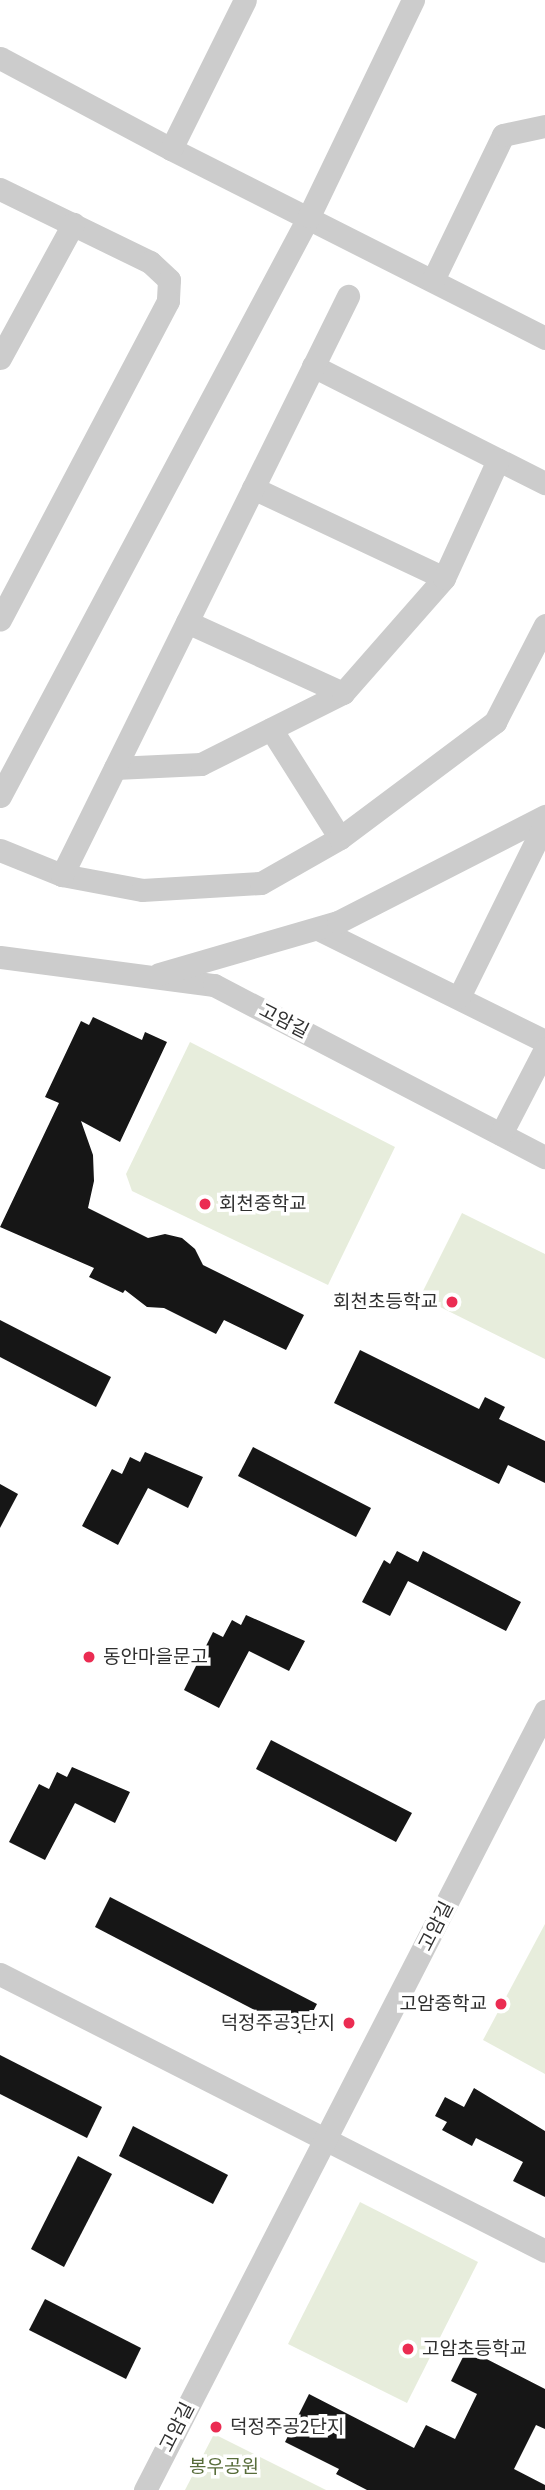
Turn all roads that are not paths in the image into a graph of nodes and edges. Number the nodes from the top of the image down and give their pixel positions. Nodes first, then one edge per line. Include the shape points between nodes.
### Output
1 (245, 0) edge
2 (413, 0) edge
3 (0, 58) edge
4 (545, 126) edge
5 (170, 149) junction
6 (0, 189) edge
7 (309, 216) junction
8 (73, 224) junction
9 (433, 280) junction
10 (348, 296) dead end
11 (545, 338) edge
12 (0, 358) edge
13 (313, 366) junction
14 (498, 460) junction
15 (545, 483) edge
16 (253, 488) junction
17 (444, 578) junction
18 (0, 619) edge
19 (187, 622) junction
20 (542, 636) edge
21 (343, 694) junction
22 (271, 729) junction
23 (115, 768) junction
24 (0, 796) edge
25 (545, 816) edge
26 (545, 823) edge
27 (340, 838) junction
28 (0, 850) edge
29 (62, 875) junction
30 (318, 929) junction
31 (0, 957) edge
32 (145, 978) junction
33 (459, 997) junction
34 (545, 1041) edge
35 (545, 1049) edge
36 (501, 1134) junction
37 (545, 1157) edge
38 (545, 1711) edge
39 (0, 1974) edge
40 (325, 2140) junction
41 (545, 2251) edge
42 (145, 2490) edge

1 - 5 street
2 - 7 street
3 - 5 street
4 - 9 street via 503,135
5 - 7 street
6 - 8 street
7 - 9 street
7 - 24 street
8 - 12 street
8 - 18 street via 150,262 169,280 168,301
9 - 11 street
10 - 13 street
13 - 14 street
13 - 16 street
14 - 15 street
14 - 17 street
16 - 17 street
16 - 19 street
17 - 21 street
19 - 21 street
19 - 23 street
20 - 27 street via 495,722
21 - 22 street
22 - 23 street via 201,764
22 - 27 street
23 - 29 street
25 - 30 street
26 - 33 street
27 - 29 street via 261,883 142,890
28 - 29 street
30 - 32 street
30 - 33 street
31 - 32 street, 고암길
32 - 36 street, 고암길 via 214,985
33 - 34 street
35 - 36 street
36 - 37 street, 고암길
38 - 40 street, 고암길
39 - 40 street
40 - 41 street
40 - 42 street, 고암길

